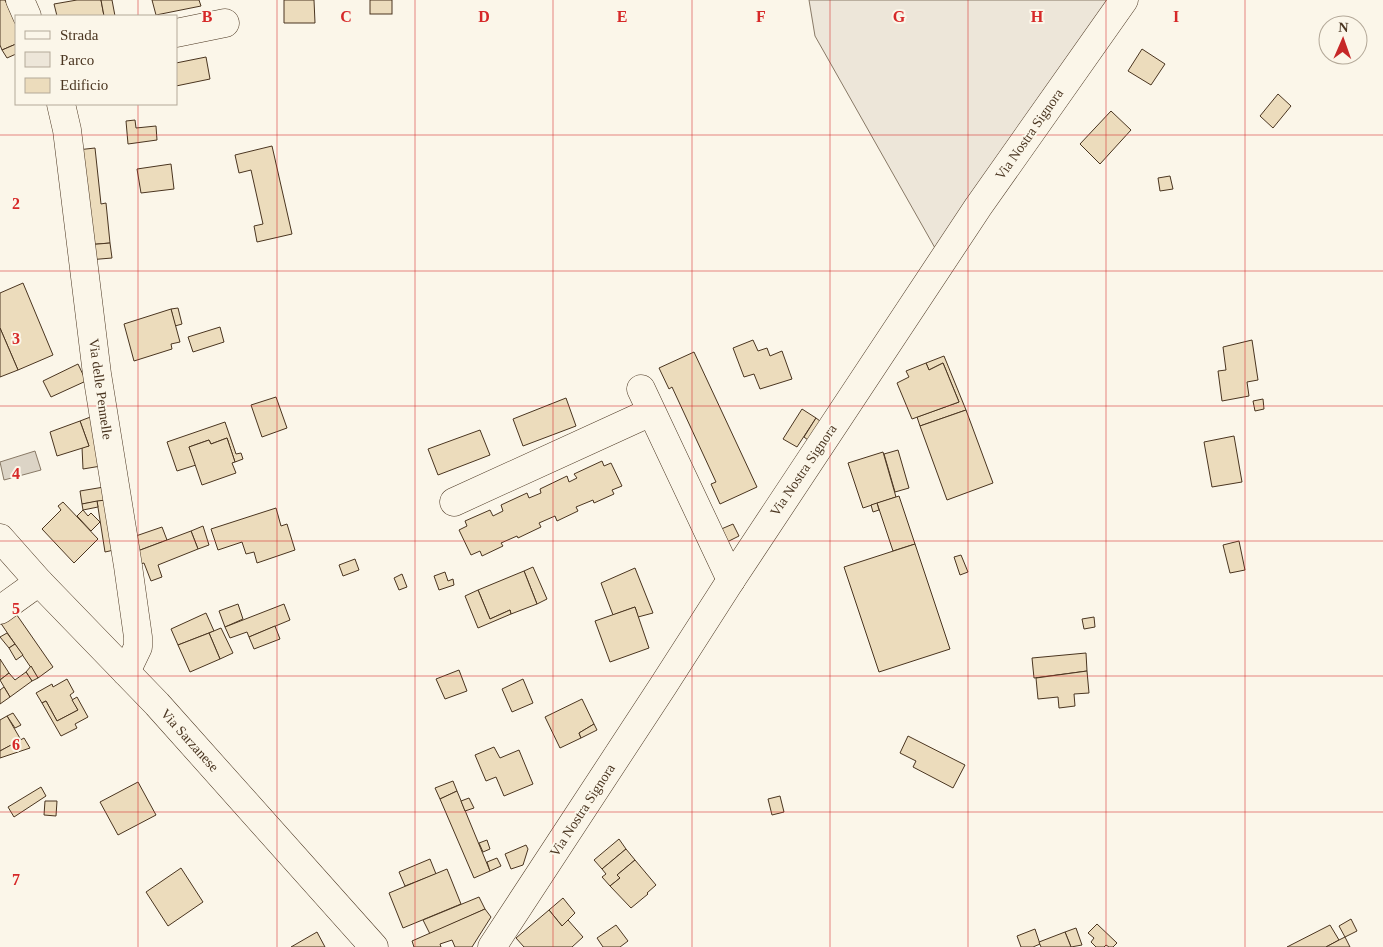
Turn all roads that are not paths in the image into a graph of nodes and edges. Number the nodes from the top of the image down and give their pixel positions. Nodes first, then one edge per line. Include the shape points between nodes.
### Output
1 (20, 0) edge
2 (1124, 0) edge
3 (27, 15) edge
4 (225, 23) dead end
5 (178, 33) edge
6 (61, 105) edge
7 (454, 502) dead end
8 (0, 538) edge
9 (731, 580) junction
10 (39, 582) junction
11 (0, 610) edge
12 (126, 672) junction
13 (374, 947) edge
14 (492, 947) edge

1 - 3 street
2 - 9 street, Via Nostra Signora via 978,207
4 - 5 street
6 - 12 street, Via delle Pennelle via 138,637 138,647
7 - 9 street via 646,400
8 - 10 street, Via Sarzanese
9 - 14 street, Via Nostra Signora
10 - 11 street
10 - 12 street, Via Sarzanese
12 - 13 street, Via Sarzanese

